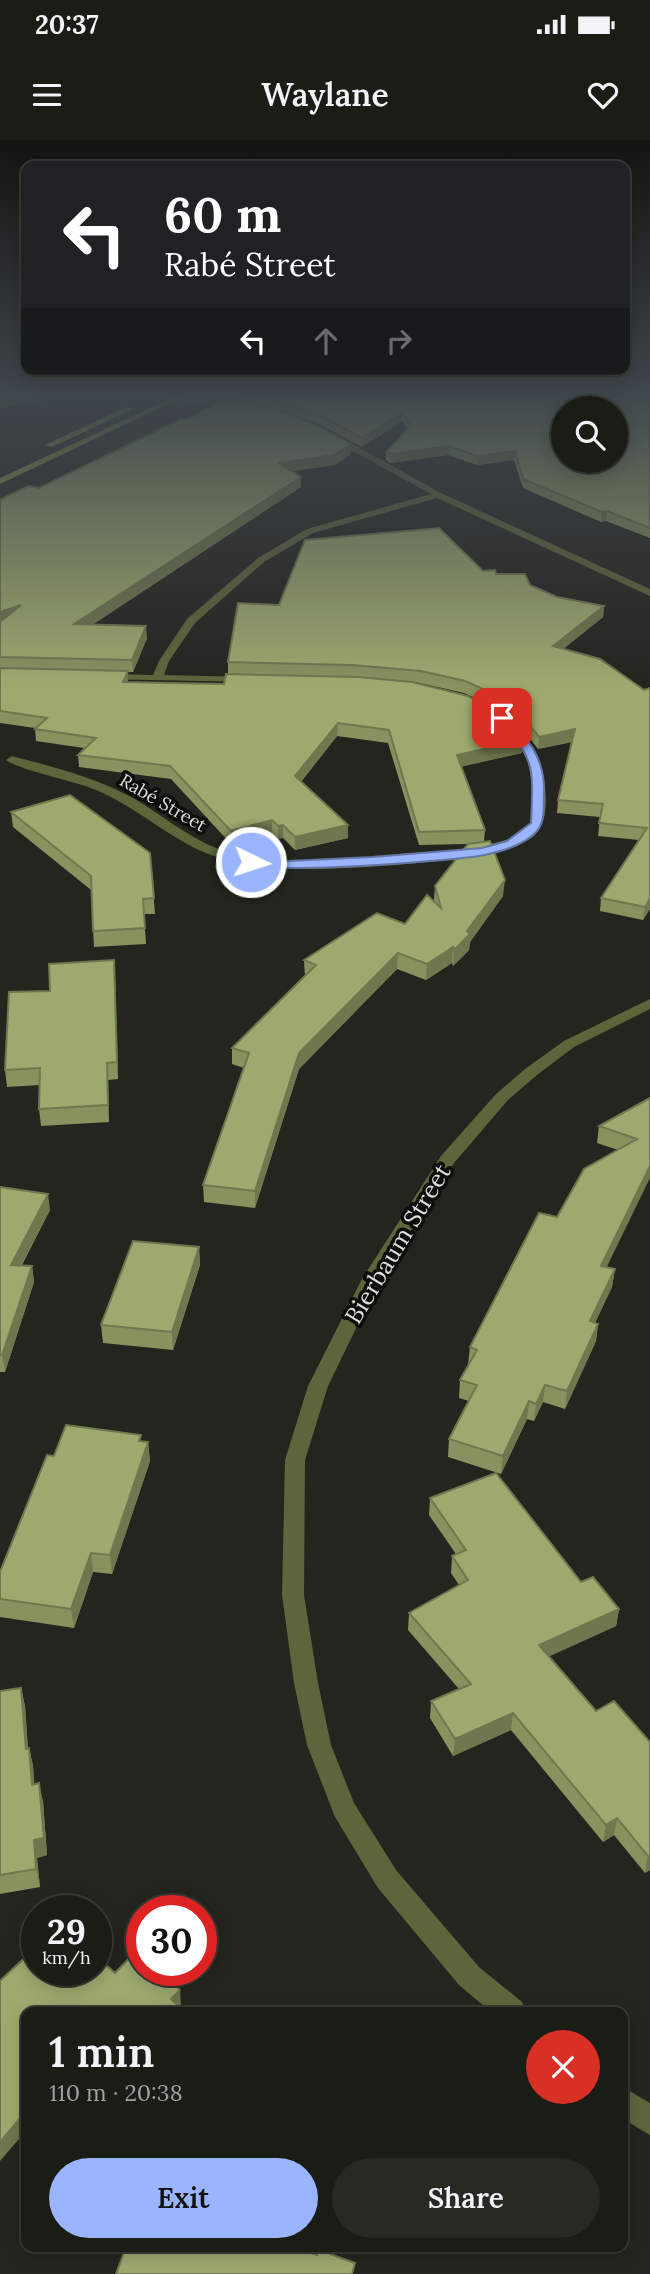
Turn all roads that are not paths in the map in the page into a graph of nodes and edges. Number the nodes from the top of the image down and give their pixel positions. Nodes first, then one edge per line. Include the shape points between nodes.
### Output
1 (428, 490) edge
2 (438, 495) junction
3 (650, 593) edge
4 (90, 677) edge
5 (158, 677) junction
6 (264, 681) edge
7 (489, 711) edge
8 (12, 760) dead end
9 (650, 1003) edge
10 (506, 2007) edge
11 (628, 2105) edge
12 (650, 2121) edge

1 - 2 street
2 - 3 street
2 - 5 street via 310,531 261,560 191,621
4 - 5 street
5 - 6 street
7 - 8 street, Rabé Street via 521,736 538,771 537,824 511,843 483,852 372,861 251,862 205,848 98,787
9 - 10 street, Bierbaum Street via 569,1044 531,1072 502,1097 447,1160 371,1279 318,1386 295,1460 293,1595 319,1745 344,1809 387,1879 469,1976
11 - 12 street

